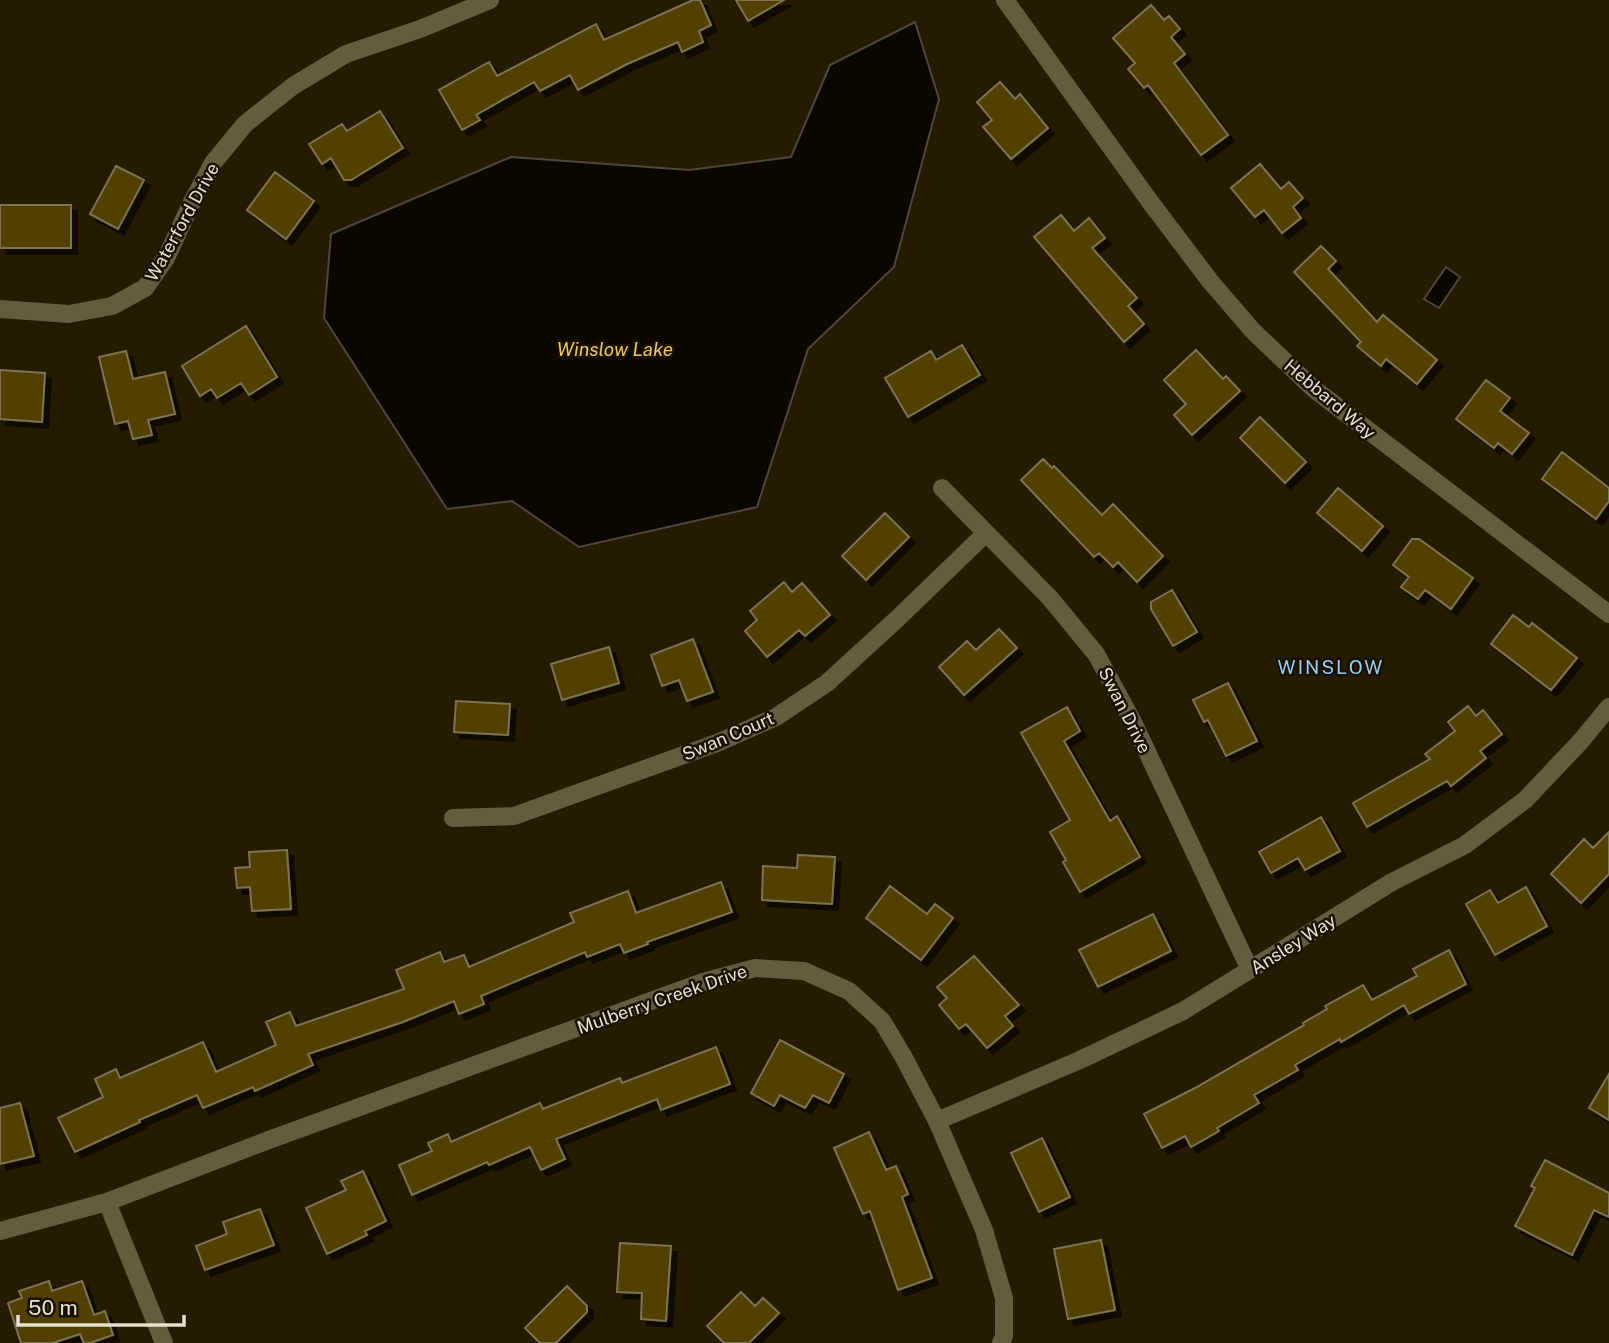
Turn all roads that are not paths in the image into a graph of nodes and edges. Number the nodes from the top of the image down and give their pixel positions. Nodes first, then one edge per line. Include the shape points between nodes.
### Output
1 (490, 0) edge
2 (1005, 0) edge
3 (0, 309) edge
4 (942, 488) dead end
5 (985, 534) junction
6 (1609, 614) edge
7 (1609, 707) edge
8 (453, 818) dead end
9 (1250, 971) junction
10 (937, 1121) junction
11 (107, 1202) junction
12 (0, 1231) edge
13 (164, 1343) edge
14 (1001, 1343) edge

1 - 3 street, Waterford Drive via 346,54 292,86 245,124 213,163 166,258 145,288 112,306 69,314
2 - 6 street, Hebbard Way via 1151,203 1253,331 1303,380
4 - 5 street, Swan Drive
5 - 8 street, Swan Court via 827,682 776,718 514,816
5 - 9 street, Swan Drive via 1050,598 1096,654 1133,722
7 - 9 street, Ansley Way via 1525,800 1465,845 1392,882
9 - 10 street, Ansley Way via 1183,1011
10 - 11 street, Mulberry Creek Drive via 882,1021 849,991 804,971 755,968 690,987
10 - 14 street, Mulberry Creek Drive via 984,1230 1004,1298
11 - 12 street, Mulberry Creek Drive
11 - 13 street

